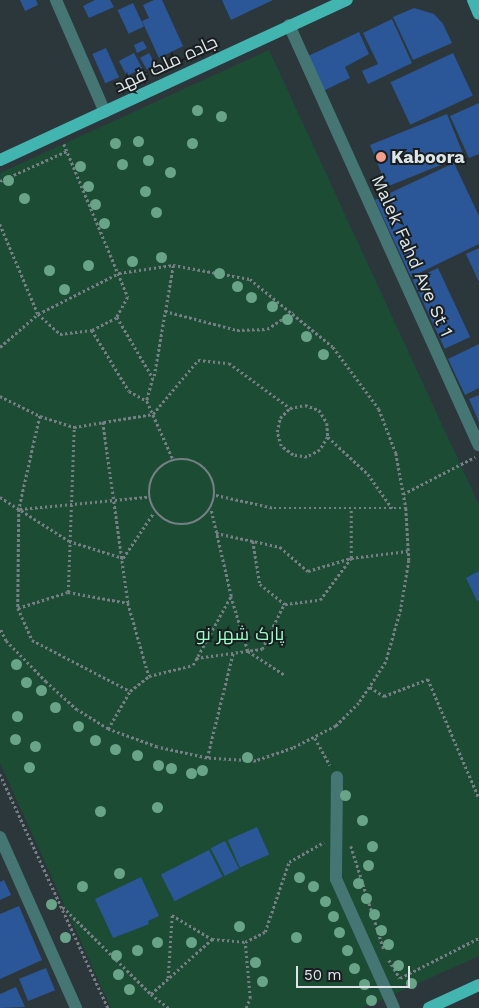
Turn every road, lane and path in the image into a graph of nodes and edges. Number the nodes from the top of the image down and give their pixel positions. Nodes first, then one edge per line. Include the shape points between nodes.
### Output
1 (56, 0) edge
2 (347, 0) edge
3 (473, 0) edge
4 (479, 14) edge
5 (289, 26) junction
6 (105, 112) junction
7 (59, 133) junction
8 (67, 151) junction
9 (0, 160) edge
10 (0, 181) edge
11 (0, 224) edge
12 (173, 265) junction
13 (119, 273) junction
14 (165, 312) junction
15 (293, 312) junction
16 (38, 314) junction
17 (117, 317) junction
18 (92, 330) junction
19 (0, 347) edge
20 (153, 378) junction
21 (0, 396) edge
22 (147, 401) junction
23 (290, 408) junction
24 (153, 414) junction
25 (40, 416) junction
26 (103, 422) junction
27 (74, 427) junction
28 (328, 437) junction
29 (479, 446) edge
30 (479, 455) edge
31 (173, 459) junction
32 (403, 494) junction
33 (216, 495) junction
34 (0, 497) edge
35 (148, 497) junction
36 (114, 500) junction
37 (71, 504) junction
38 (351, 508) junction
39 (392, 508) junction
40 (406, 508) junction
41 (19, 509) junction
42 (211, 510) junction
43 (155, 512) junction
44 (216, 533) junction
45 (70, 541) junction
46 (253, 541) junction
47 (408, 551) junction
48 (123, 558) junction
49 (350, 558) junction
50 (68, 592) junction
51 (231, 596) junction
52 (128, 604) junction
53 (284, 604) junction
54 (18, 608) junction
55 (0, 629) edge
56 (248, 651) junction
57 (233, 653) junction
58 (196, 658) junction
59 (286, 675) dead end
60 (150, 676) junction
61 (370, 687) junction
62 (130, 692) junction
63 (108, 728) junction
64 (315, 738) junction
65 (207, 758) junction
66 (0, 774) edge
67 (337, 777) joint
68 (479, 798) edge
69 (336, 834) junction
70 (0, 837) edge
71 (60, 904) junction
72 (479, 938) edge
73 (212, 939) junction
74 (245, 942) junction
75 (168, 979) junction
76 (479, 985) edge
77 (151, 994) junction
78 (76, 1008) edge
79 (108, 1008) edge
80 (169, 1008) edge
81 (246, 1008) edge
82 (394, 1008) edge
83 (429, 1008) edge

1 - 6 street
2 - 5 main road, جاده ملک فهد
3 - 4 main road
5 - 6 main road, جاده ملک فهد
5 - 29 street, Malek Fahd Ave St 1
6 - 7 main road, جاده ملک فهد
7 - 8 path
7 - 9 main road, جاده ملک فهد
8 - 10 path
8 - 13 path
11 - 16 path
12 - 13 path
12 - 14 path
12 - 15 path via 250,279
13 - 16 path
13 - 17 path via 128,297
14 - 15 path via 237,330 267,330
14 - 20 path
15 - 32 path via 334,347 379,409 396,453
16 - 18 path via 60,334
16 - 19 path
17 - 18 path
17 - 20 path
18 - 22 path via 129,391
20 - 22 path
21 - 25 path
22 - 24 path
23 - 24 path via 229,363 198,360
23 - 28 path via 305,405 318,410 327,423
23 - 28 path via 280,418 277,432 282,446 293,455 307,457 320,450
24 - 26 path
24 - 31 path
25 - 27 path
25 - 41 path
26 - 27 path
26 - 36 path
27 - 37 path
28 - 39 path via 368,474
30 - 32 path
31 - 33 path via 189,458 204,466 214,478
31 - 35 path via 159,467 150,481
32 - 40 path
33 - 38 path via 274,508
33 - 42 path
34 - 41 path
35 - 36 path
35 - 43 path
36 - 37 path
36 - 48 path
37 - 41 path
37 - 45 path
38 - 39 path
38 - 49 path
39 - 40 path
40 - 47 path
41 - 45 path
41 - 54 path
42 - 43 path via 199,521 183,526 167,522
42 - 44 path
43 - 48 path
44 - 46 path
44 - 51 path
45 - 48 path
45 - 50 path
46 - 49 path via 280,547 308,571
46 - 53 path via 260,584
47 - 49 path
47 - 61 path via 401,609 394,636 386,662
48 - 52 path
49 - 53 path via 320,600
50 - 52 path
50 - 54 path
51 - 56 path
51 - 58 path
52 - 60 path
53 - 56 path via 262,649
54 - 62 path via 32,640
55 - 63 path via 6,641 46,682 77,710
56 - 57 path
56 - 59 path
57 - 58 path
57 - 65 path
58 - 60 path via 193,665
60 - 62 path
61 - 64 path via 336,726
61 - 68 path via 384,696 428,679
62 - 63 path
63 - 65 path via 157,747
64 - 65 path via 256,761
64 - 67 path
66 - 71 path
67 - 69 street
69 - 72 path via 351,846 387,956 400,978
69 - 74 path via 289,862 265,932
69 - 82 street via 336,879
70 - 78 street
71 - 77 path
71 - 79 path
73 - 74 path
73 - 75 path
73 - 75 path via 172,916
74 - 81 path via 250,998
75 - 77 path
76 - 83 main road
77 - 80 path

